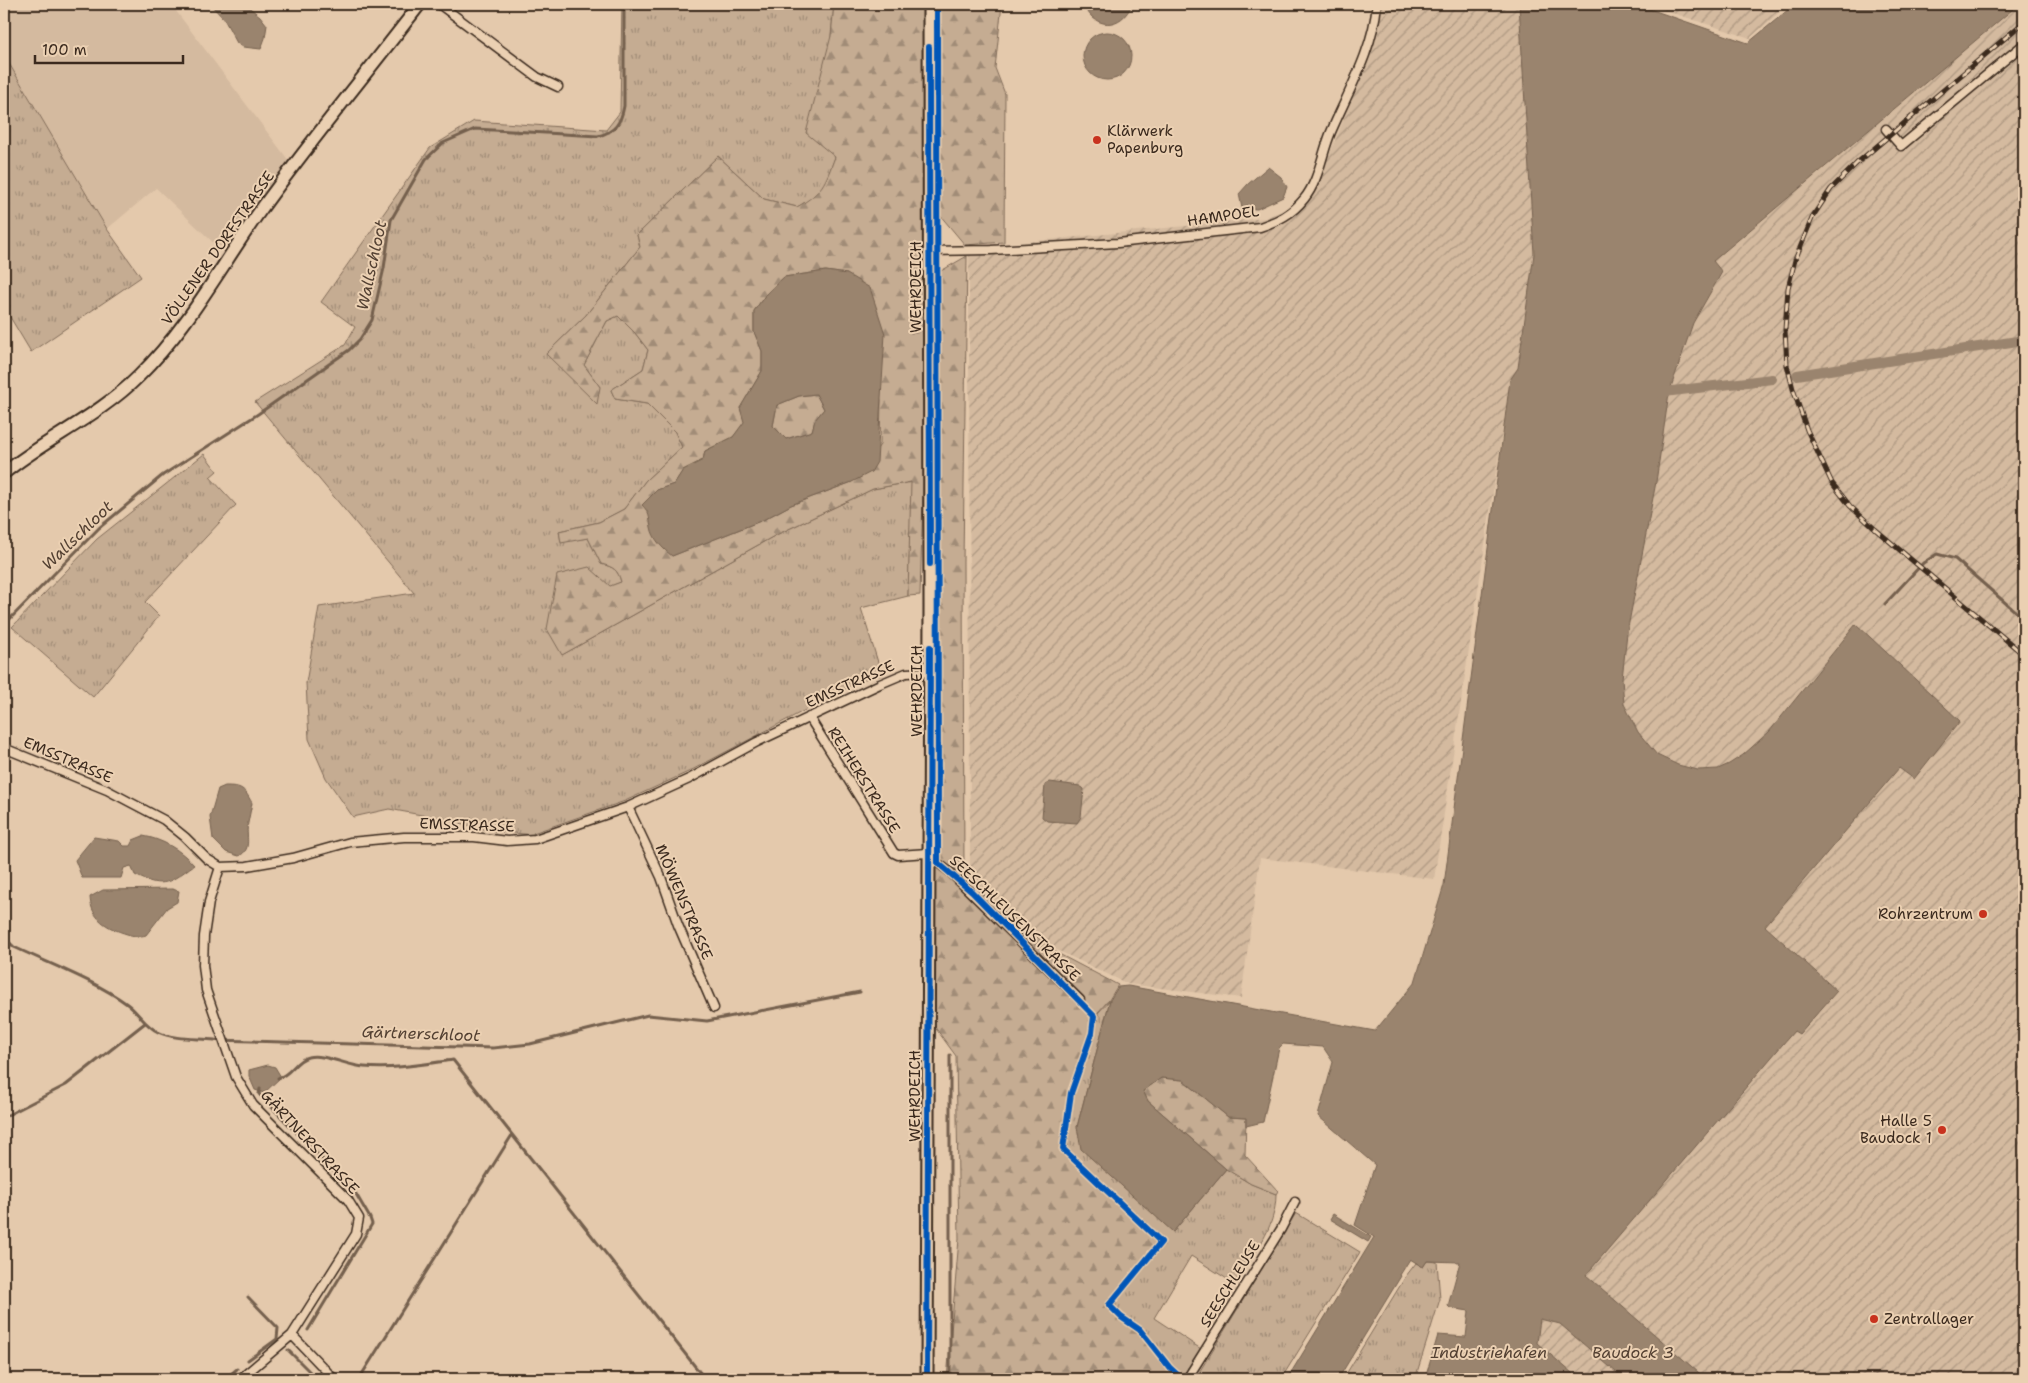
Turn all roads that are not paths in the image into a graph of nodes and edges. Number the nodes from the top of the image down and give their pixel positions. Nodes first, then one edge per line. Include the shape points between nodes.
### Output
1 (420, 4) edge
2 (439, 4) edge
3 (929, 4) edge
4 (1377, 4) edge
5 (2024, 44) edge
6 (558, 87) dead end
7 (1886, 129) dead end
8 (928, 251) junction
9 (4, 473) edge
10 (930, 672) junction
11 (809, 717) junction
12 (4, 748) edge
13 (628, 807) junction
14 (928, 858) junction
15 (220, 867) junction
16 (1080, 1000) dead end
17 (714, 1008) dead end
18 (1295, 1202) dead end
19 (292, 1335) junction
20 (240, 1379) edge
21 (334, 1379) edge
22 (927, 1379) edge
23 (1186, 1379) edge

1 - 9 street, VÖLLENER DORFSTRASSE via 262,209 183,324 152,363 97,411
2 - 6 street
3 - 8 street, WEHRDEICH
4 - 8 street, HAMPOEL via 1368,48 1331,132 1313,183 1306,198 1278,221 1260,227 1118,242
5 - 7 street via 1901,146
8 - 10 street, WEHRDEICH
10 - 11 street, EMSSTRASSE via 906,673
10 - 14 street, WEHRDEICH
11 - 13 street, EMSSTRASSE
11 - 14 street, REIHERSTRASSE via 894,853
12 - 15 street, EMSSTRASSE via 107,790 164,820
13 - 15 street, EMSSTRASSE via 535,840 404,837 350,842 293,858
13 - 17 street, MÖWENSTRASSE via 661,877
14 - 16 street, SEESCHLEUSENSTRASSE via 951,873
14 - 22 street, WEHRDEICH
15 - 19 street, GÄRTNERSTRASSE via 204,936 203,965 206,990 236,1077 253,1105 348,1200 359,1218 356,1234
18 - 23 street, SEESCHLEUSE
19 - 20 street, GÄRTNERSTRASSE
19 - 21 street

